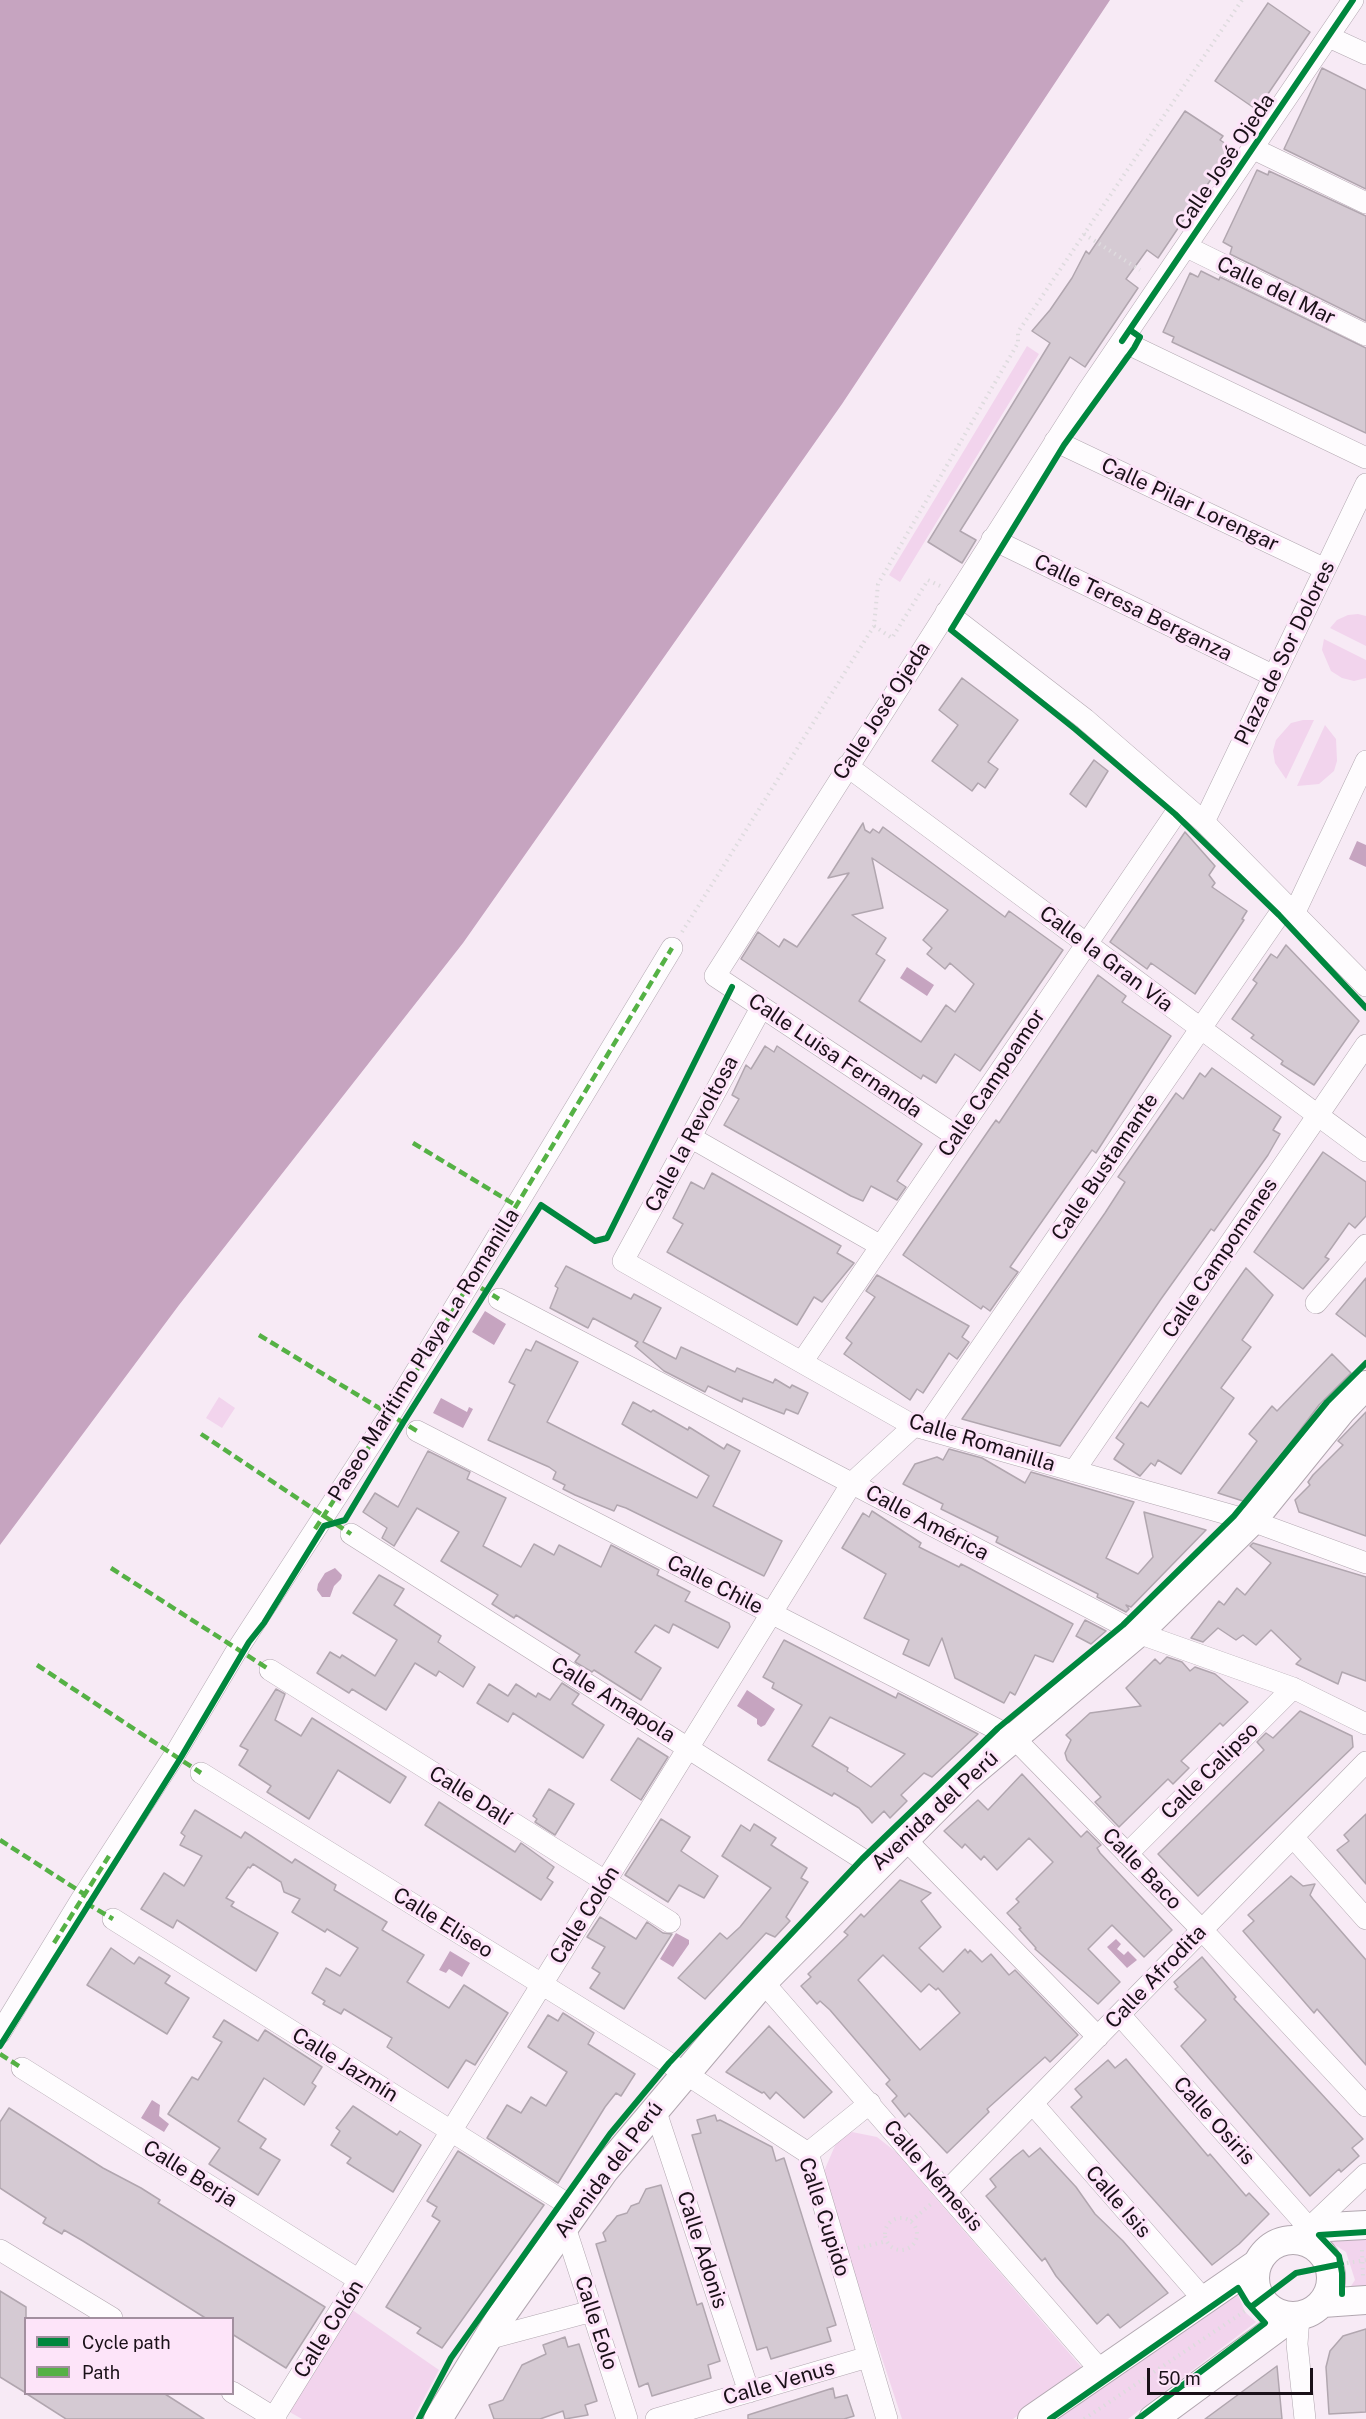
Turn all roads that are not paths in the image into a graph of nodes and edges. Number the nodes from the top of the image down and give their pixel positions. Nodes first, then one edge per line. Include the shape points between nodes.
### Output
1 (1353, 0) edge
2 (1329, 37) junction
3 (1366, 54) edge
4 (1254, 149) junction
5 (1366, 203) edge
6 (1187, 247) junction
7 (1366, 335) edge
8 (1122, 341) junction
9 (1056, 441) junction
10 (1366, 458) edge
11 (1366, 484) edge
12 (992, 539) junction
13 (1325, 568) junction
14 (952, 603) junction
15 (1274, 676) junction
16 (1366, 761) edge
17 (847, 766) junction
18 (1182, 804) junction
19 (1204, 822) junction
20 (1290, 910) junction
21 (1086, 944) junction
22 (672, 948) road end
23 (715, 976) joint
24 (1366, 986) edge
25 (761, 1008) junction
26 (1199, 1028) junction
27 (1366, 1045) edge
28 (1318, 1116) junction
29 (956, 1136) junction
30 (690, 1137) junction
31 (1366, 1152) edge
32 (1366, 1245) edge
33 (881, 1246) junction
34 (623, 1261) joint
35 (499, 1299) dead end
36 (1316, 1303) dead end
37 (802, 1362) junction
38 (1366, 1385) edge
39 (920, 1427) junction
40 (417, 1431) dead end
41 (1074, 1470) junction
42 (852, 1483) junction
43 (1252, 1521) junction
44 (351, 1534) dead end
45 (1366, 1563) edge
46 (771, 1614) junction
47 (1138, 1633) junction
48 (270, 1670) dead end
49 (1293, 1688) junction
50 (1366, 1724) edge
51 (1014, 1738) junction
52 (688, 1748) junction
53 (1366, 1762) edge
54 (201, 1773) dead end
55 (1293, 1837) junction
56 (904, 1838) junction
57 (1127, 1854) junction
58 (875, 1867) junction
59 (605, 1882) junction
60 (113, 1919) dead end
61 (1366, 1919) edge
62 (670, 1922) dead end
63 (1202, 1930) junction
64 (763, 1982) junction
65 (542, 1984) junction
66 (1120, 2014) junction
67 (0, 2032) edge
68 (1098, 2037) junction
69 (22, 2068) dead end
70 (685, 2073) junction
71 (870, 2103) junction
72 (1033, 2104) junction
73 (1366, 2106) edge
74 (655, 2109) junction
75 (451, 2131) junction
76 (808, 2153) junction
77 (1366, 2174) edge
78 (946, 2192) junction
79 (571, 2218) junction
80 (1363, 2225) edge
81 (1299, 2234) junction
82 (0, 2250) edge
83 (1258, 2262) junction
84 (359, 2280) junction
85 (1366, 2300) edge
86 (1193, 2308) junction
87 (592, 2311) junction
88 (1299, 2312) junction
89 (109, 2317) edge
90 (487, 2339) junction
91 (868, 2357) junction
92 (1101, 2371) junction
93 (749, 2392) junction
94 (234, 2393) edge
95 (274, 2418) edge
96 (438, 2419) edge
97 (627, 2419) edge
98 (656, 2419) edge
99 (887, 2419) edge
100 (1032, 2419) edge
101 (1153, 2419) edge
102 (1305, 2419) edge

1 - 2 street, Calle José Ojeda
2 - 3 street
2 - 4 street, Calle José Ojeda
4 - 5 street
4 - 6 street, Calle José Ojeda
6 - 7 street, Calle del Mar
6 - 8 street, Calle José Ojeda
8 - 9 street, Calle José Ojeda
8 - 10 street
9 - 12 street, Calle José Ojeda
9 - 13 street, Calle Pilar Lorengar
11 - 13 street, Plaza de Sor Dolores
12 - 14 street, Calle José Ojeda
12 - 15 street, Calle Teresa Berganza
13 - 15 street, Plaza de Sor Dolores
14 - 17 street, Calle José Ojeda
14 - 18 street
15 - 19 street, Plaza de Sor Dolores
16 - 20 street
17 - 21 street, Calle la Gran Vía
17 - 23 street, Calle José Ojeda
18 - 19 street
18 - 21 street, Calle Campoamor
19 - 20 street
20 - 24 street
20 - 26 street, Calle Bustamante
21 - 26 street, Calle la Gran Vía
21 - 29 street, Calle Campoamor
22 - 67 street, Paseo Marítimo Playa La Romanilla via 391,1413 237,1650
23 - 25 street, Calle Luisa Fernanda
25 - 29 street, Calle Luisa Fernanda
25 - 30 street, Calle la Revoltosa
26 - 28 street, Calle la Gran Vía
26 - 39 street, Calle Bustamante
27 - 28 street, Calle Campomanes
28 - 31 street, Calle la Gran Vía
28 - 41 street, Calle Campomanes
29 - 33 street, Calle Campoamor
30 - 33 street
30 - 34 street, Calle la Revoltosa
32 - 36 street
33 - 37 street, Calle Campoamor
34 - 37 street, Calle Romanilla
35 - 42 street, Calle América
37 - 39 street, Calle Romanilla
38 - 43 street, Avenida del Perú
39 - 41 street, Calle Romanilla
39 - 42 street, Calle Colón
40 - 46 street, Calle Chile
41 - 43 street, Calle Romanilla
42 - 46 street, Calle Colón
42 - 47 street, Calle América
43 - 45 street, Calle Romanilla
43 - 47 street, Avenida del Perú
44 - 52 street, Calle Amapola
46 - 51 street, Calle Chile
46 - 52 street, Calle Colón
47 - 49 street, Calle América
47 - 51 street, Avenida del Perú
48 - 59 street, Calle Dalí
49 - 50 street, Calle América
49 - 57 street, Calle Calipso
51 - 56 street, Avenida del Perú
51 - 57 street, Calle Baco
52 - 58 street, Calle Amapola
52 - 59 street, Calle Colón
53 - 55 street, Calle Afrodita
54 - 65 street, Calle Eliseo
55 - 61 street
55 - 63 street, Calle Afrodita
56 - 58 street, Avenida del Perú
56 - 68 street
57 - 63 street, Calle Baco
58 - 64 street, Avenida del Perú
59 - 62 street, Calle Dalí
59 - 65 street, Calle Colón
60 - 75 street, Calle Jazmín
63 - 66 street, Calle Afrodita
63 - 73 street, Calle Baco
64 - 70 street, Avenida del Perú
64 - 71 street, Calle Némesis
65 - 70 street, Calle Eliseo
65 - 75 street, Calle Colón
66 - 68 street, Calle Afrodita
66 - 81 street, Calle Osiris
68 - 72 street, Calle Afrodita
69 - 84 street, Calle Berja
70 - 74 street, Avenida del Perú
70 - 76 street, Calle Cupido
71 - 76 street
71 - 78 street, Calle Némesis
72 - 78 street, Calle Afrodita
72 - 86 street, Calle Isis
74 - 79 street, Avenida del Perú
74 - 93 street, Calle Adonis
75 - 79 street, Calle Jazmín
75 - 84 street, Calle Colón
76 - 91 street, Calle Cupido
77 - 81 street
78 - 92 street, Calle Némesis
79 - 87 street, Calle Eolo
79 - 90 street, Avenida del Perú
80 - 81 street
81 - 83 street via 1265,2252
81 - 88 street via 1302,2241 1322,2253 1329,2266 1330,2287
82 - 89 street
83 - 86 street
83 - 88 street via 1257,2291 1264,2303
84 - 95 street, Calle Colón
85 - 88 street
86 - 92 street
87 - 90 street
87 - 97 street, Calle Eolo
88 - 101 street
88 - 102 street via 1297,2344
90 - 96 street, Avenida del Perú
91 - 93 street, Calle Venus
91 - 99 street, Calle Cupido
92 - 100 street
93 - 98 street, Calle Venus
94 - 95 street

